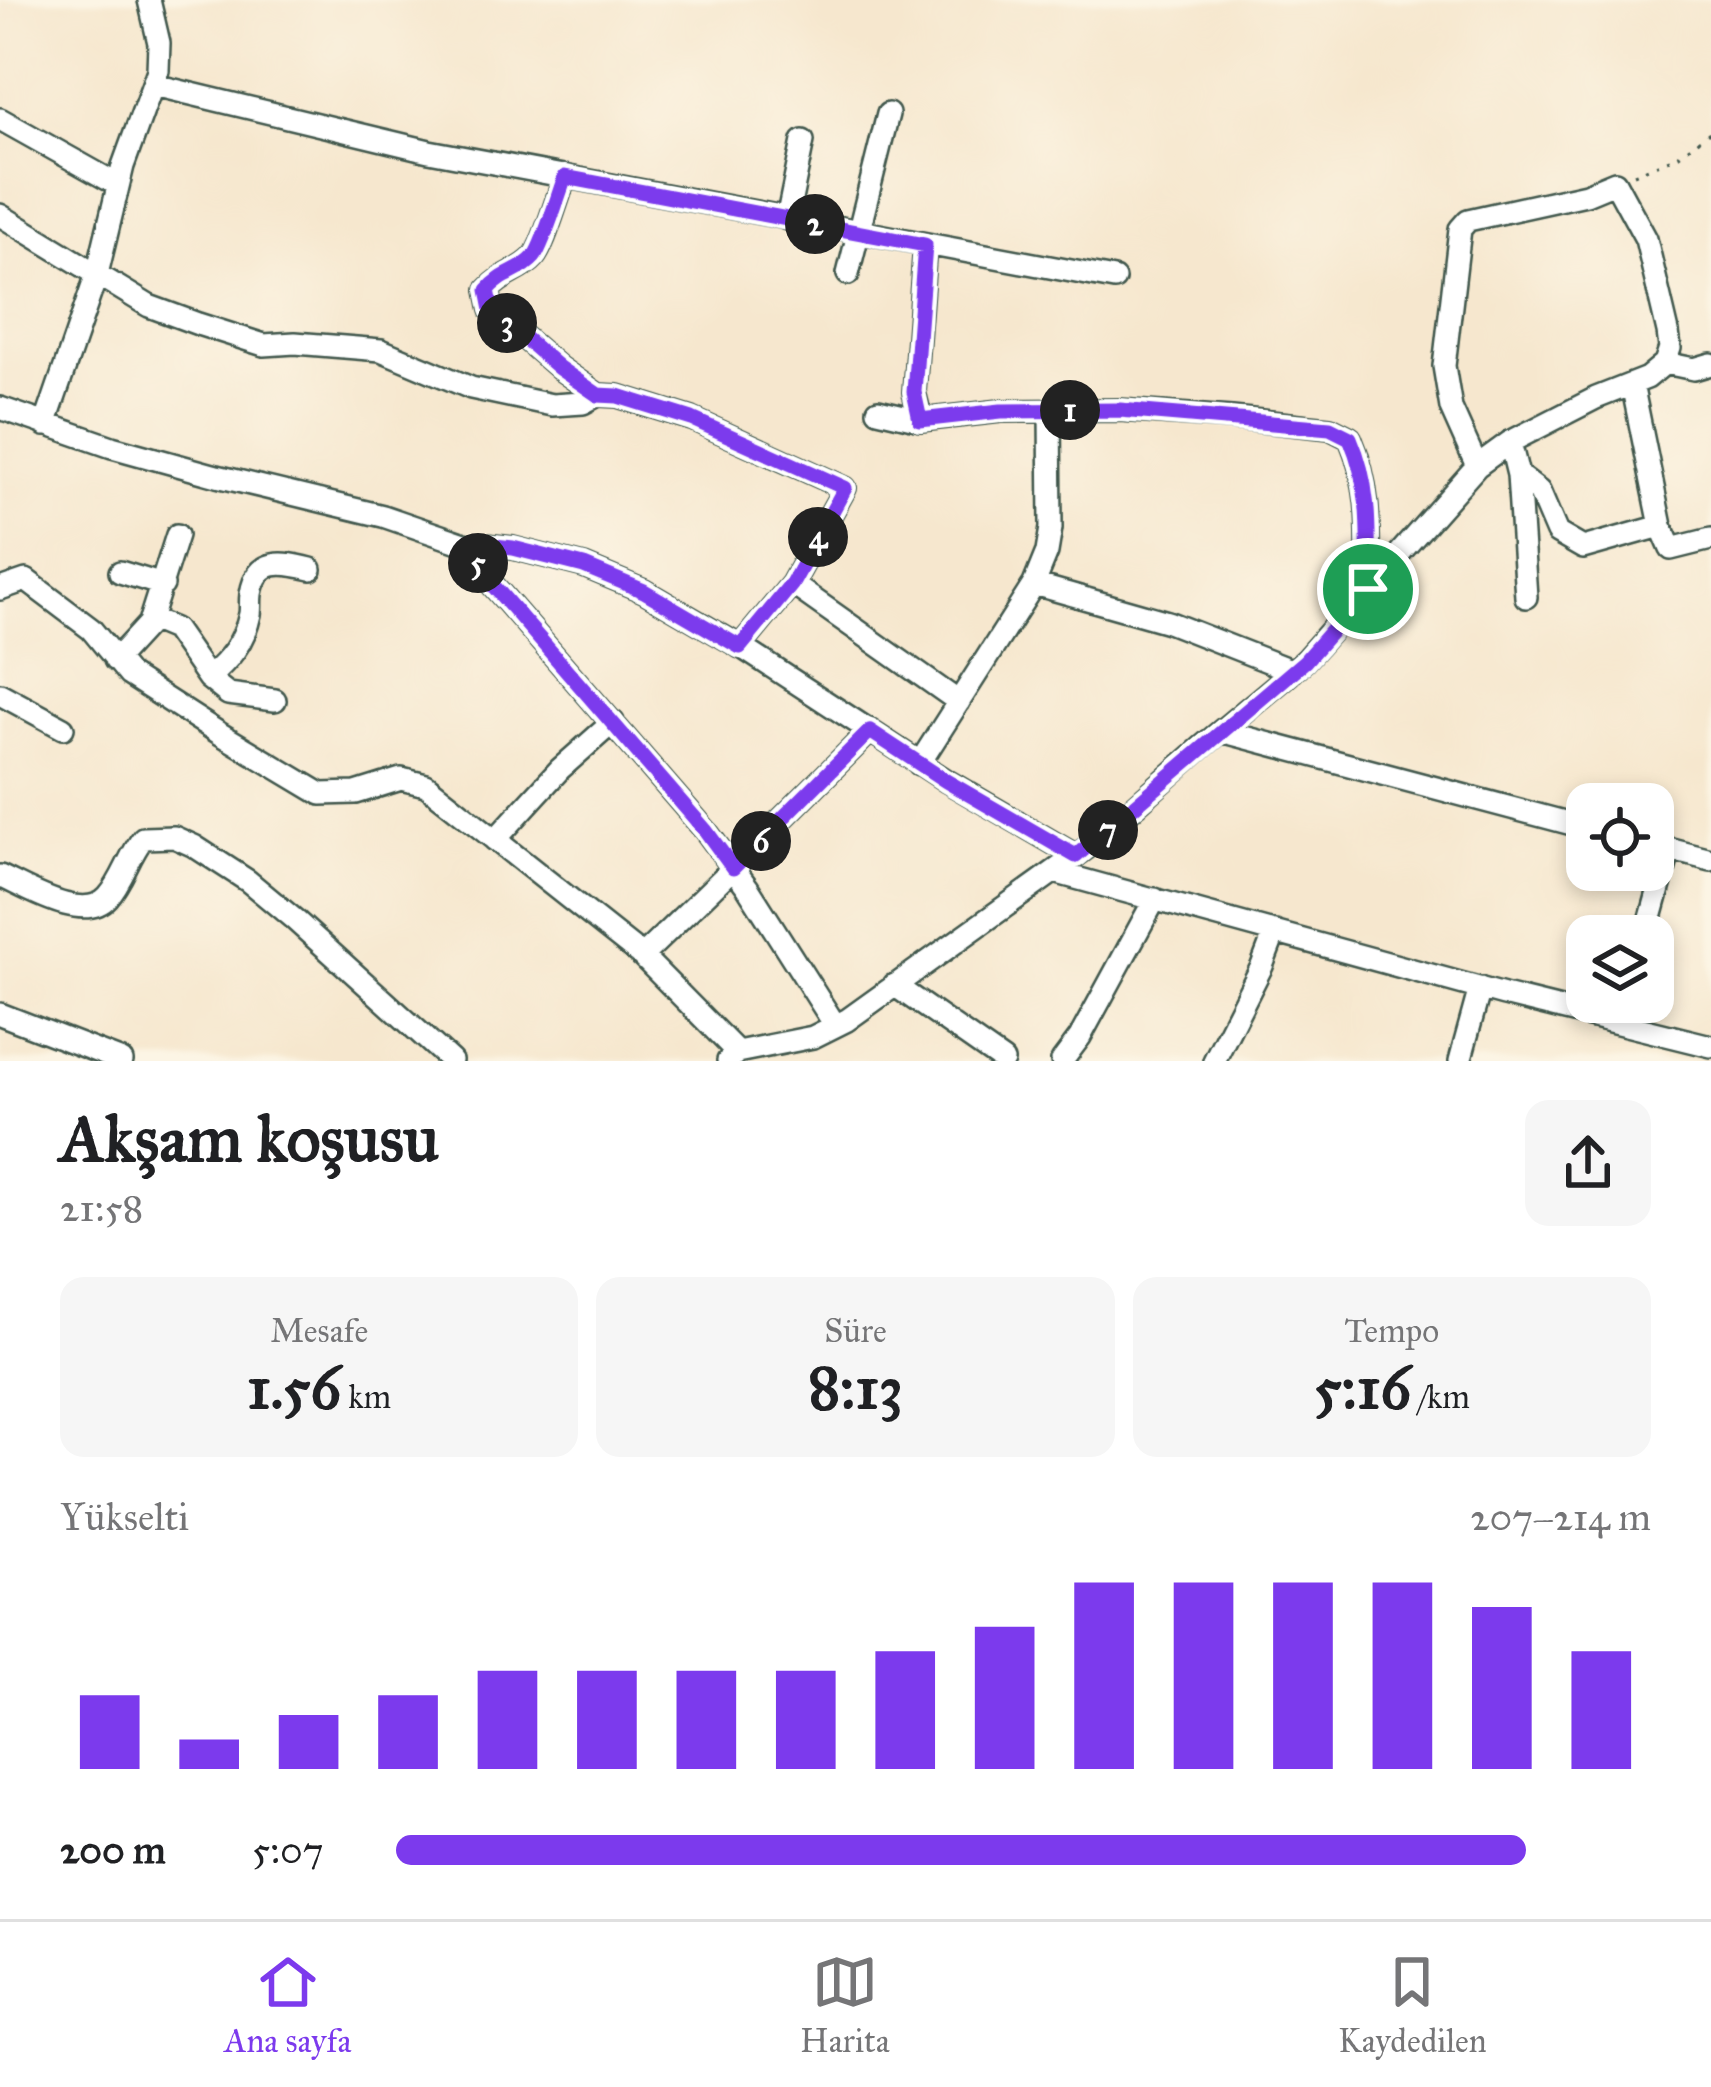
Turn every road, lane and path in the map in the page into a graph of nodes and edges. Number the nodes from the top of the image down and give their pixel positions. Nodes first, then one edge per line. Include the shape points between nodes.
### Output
1 (149, 0) edge
2 (154, 85) junction
3 (888, 114) dead end
4 (0, 119) edge
5 (1711, 130) edge
6 (803, 142) dead end
7 (565, 177) junction
8 (1616, 182) junction
9 (118, 185) junction
10 (0, 214) edge
11 (787, 219) junction
12 (857, 232) junction
13 (925, 245) junction
14 (97, 274) junction
15 (848, 274) dead end
16 (1114, 279) dead end
17 (1665, 363) junction
18 (1711, 364) edge
19 (1632, 384) junction
20 (598, 395) junction
21 (0, 408) edge
22 (878, 410) dead end
23 (1050, 410) junction
24 (920, 420) junction
25 (44, 425) junction
26 (1510, 442) junction
27 (1477, 466) junction
28 (1519, 476) junction
29 (1661, 526) junction
30 (177, 536) dead end
31 (1711, 539) edge
32 (476, 548) junction
33 (311, 569) dead end
34 (120, 572) dead end
35 (792, 584) junction
36 (1034, 584) junction
37 (163, 585) junction
38 (0, 589) edge
39 (1368, 589) junction
40 (1526, 597) dead end
41 (150, 619) junction
42 (740, 647) junction
43 (116, 660) junction
44 (1293, 671) junction
45 (208, 678) junction
46 (0, 694) edge
47 (275, 700) dead end
48 (959, 702) junction
49 (613, 722) junction
50 (63, 728) dead end
51 (870, 731) junction
52 (1221, 731) junction
53 (920, 764) junction
54 (1566, 822) edge
55 (495, 839) junction
56 (1674, 848) edge
57 (1709, 851) edge
58 (1076, 856) junction
59 (733, 868) junction
60 (1054, 872) junction
61 (0, 876) edge
62 (1155, 899) junction
63 (1275, 932) junction
64 (642, 956) junction
65 (894, 985) junction
66 (1480, 988) junction
67 (1566, 1003) edge
68 (0, 1014) edge
69 (1644, 1023) edge
70 (835, 1025) junction
71 (1697, 1049) edge
72 (733, 1057) edge
73 (122, 1061) edge
74 (451, 1061) edge
75 (1003, 1061) edge
76 (1062, 1061) edge
77 (1214, 1061) edge
78 (1460, 1061) edge

1 - 2 street via 159,44
2 - 7 street
2 - 9 street
3 - 12 street
4 - 9 street
5 - 8 path
6 - 11 street
7 - 11 street
7 - 20 street via 536,255 488,290 492,310
8 - 17 street via 1646,239 1668,332
8 - 27 street via 1468,220 1460,229 1444,366 1451,408
9 - 14 street
10 - 14 street
11 - 12 street
12 - 13 street
12 - 15 street
13 - 16 street
13 - 24 street via 914,392
14 - 20 street via 149,306 264,345 381,350 471,388 552,405
14 - 25 street
17 - 18 street
17 - 19 street
19 - 26 street
19 - 29 street
20 - 35 street via 692,419 845,488
21 - 25 street
22 - 24 street
23 - 24 street
23 - 36 street via 1051,528
23 - 39 street via 1232,418 1330,428 1350,438 1368,502
25 - 32 street
26 - 27 street
26 - 28 street
27 - 39 street
28 - 29 street via 1539,491 1557,533 1583,548
28 - 40 street
29 - 31 street via 1671,549
30 - 37 street
32 - 42 street via 513,548 584,566
32 - 49 street via 491,583
33 - 45 street via 285,562 260,572 233,657
34 - 37 street
35 - 42 street
35 - 48 street
36 - 44 street via 1168,622
36 - 48 street
37 - 41 street
38 - 43 street via 26,580 92,629
39 - 44 street
41 - 43 street
41 - 45 street via 174,629
42 - 51 street
43 - 55 street via 321,794 414,781
44 - 52 street
45 - 47 street via 228,694
46 - 50 street
48 - 53 street
49 - 55 street
49 - 59 street
51 - 53 street
51 - 59 street
52 - 54 street
52 - 58 street
53 - 58 street
55 - 64 street
56 - 57 street
58 - 60 street
59 - 64 street
59 - 70 street
60 - 62 street
60 - 65 street
61 - 74 street via 62,903 95,906 143,838 174,837 248,881
62 - 63 street
62 - 76 street
63 - 66 street
63 - 77 street
64 - 72 street
65 - 70 street
65 - 75 street
66 - 67 street
66 - 78 street
68 - 73 street
69 - 71 street
70 - 72 street

